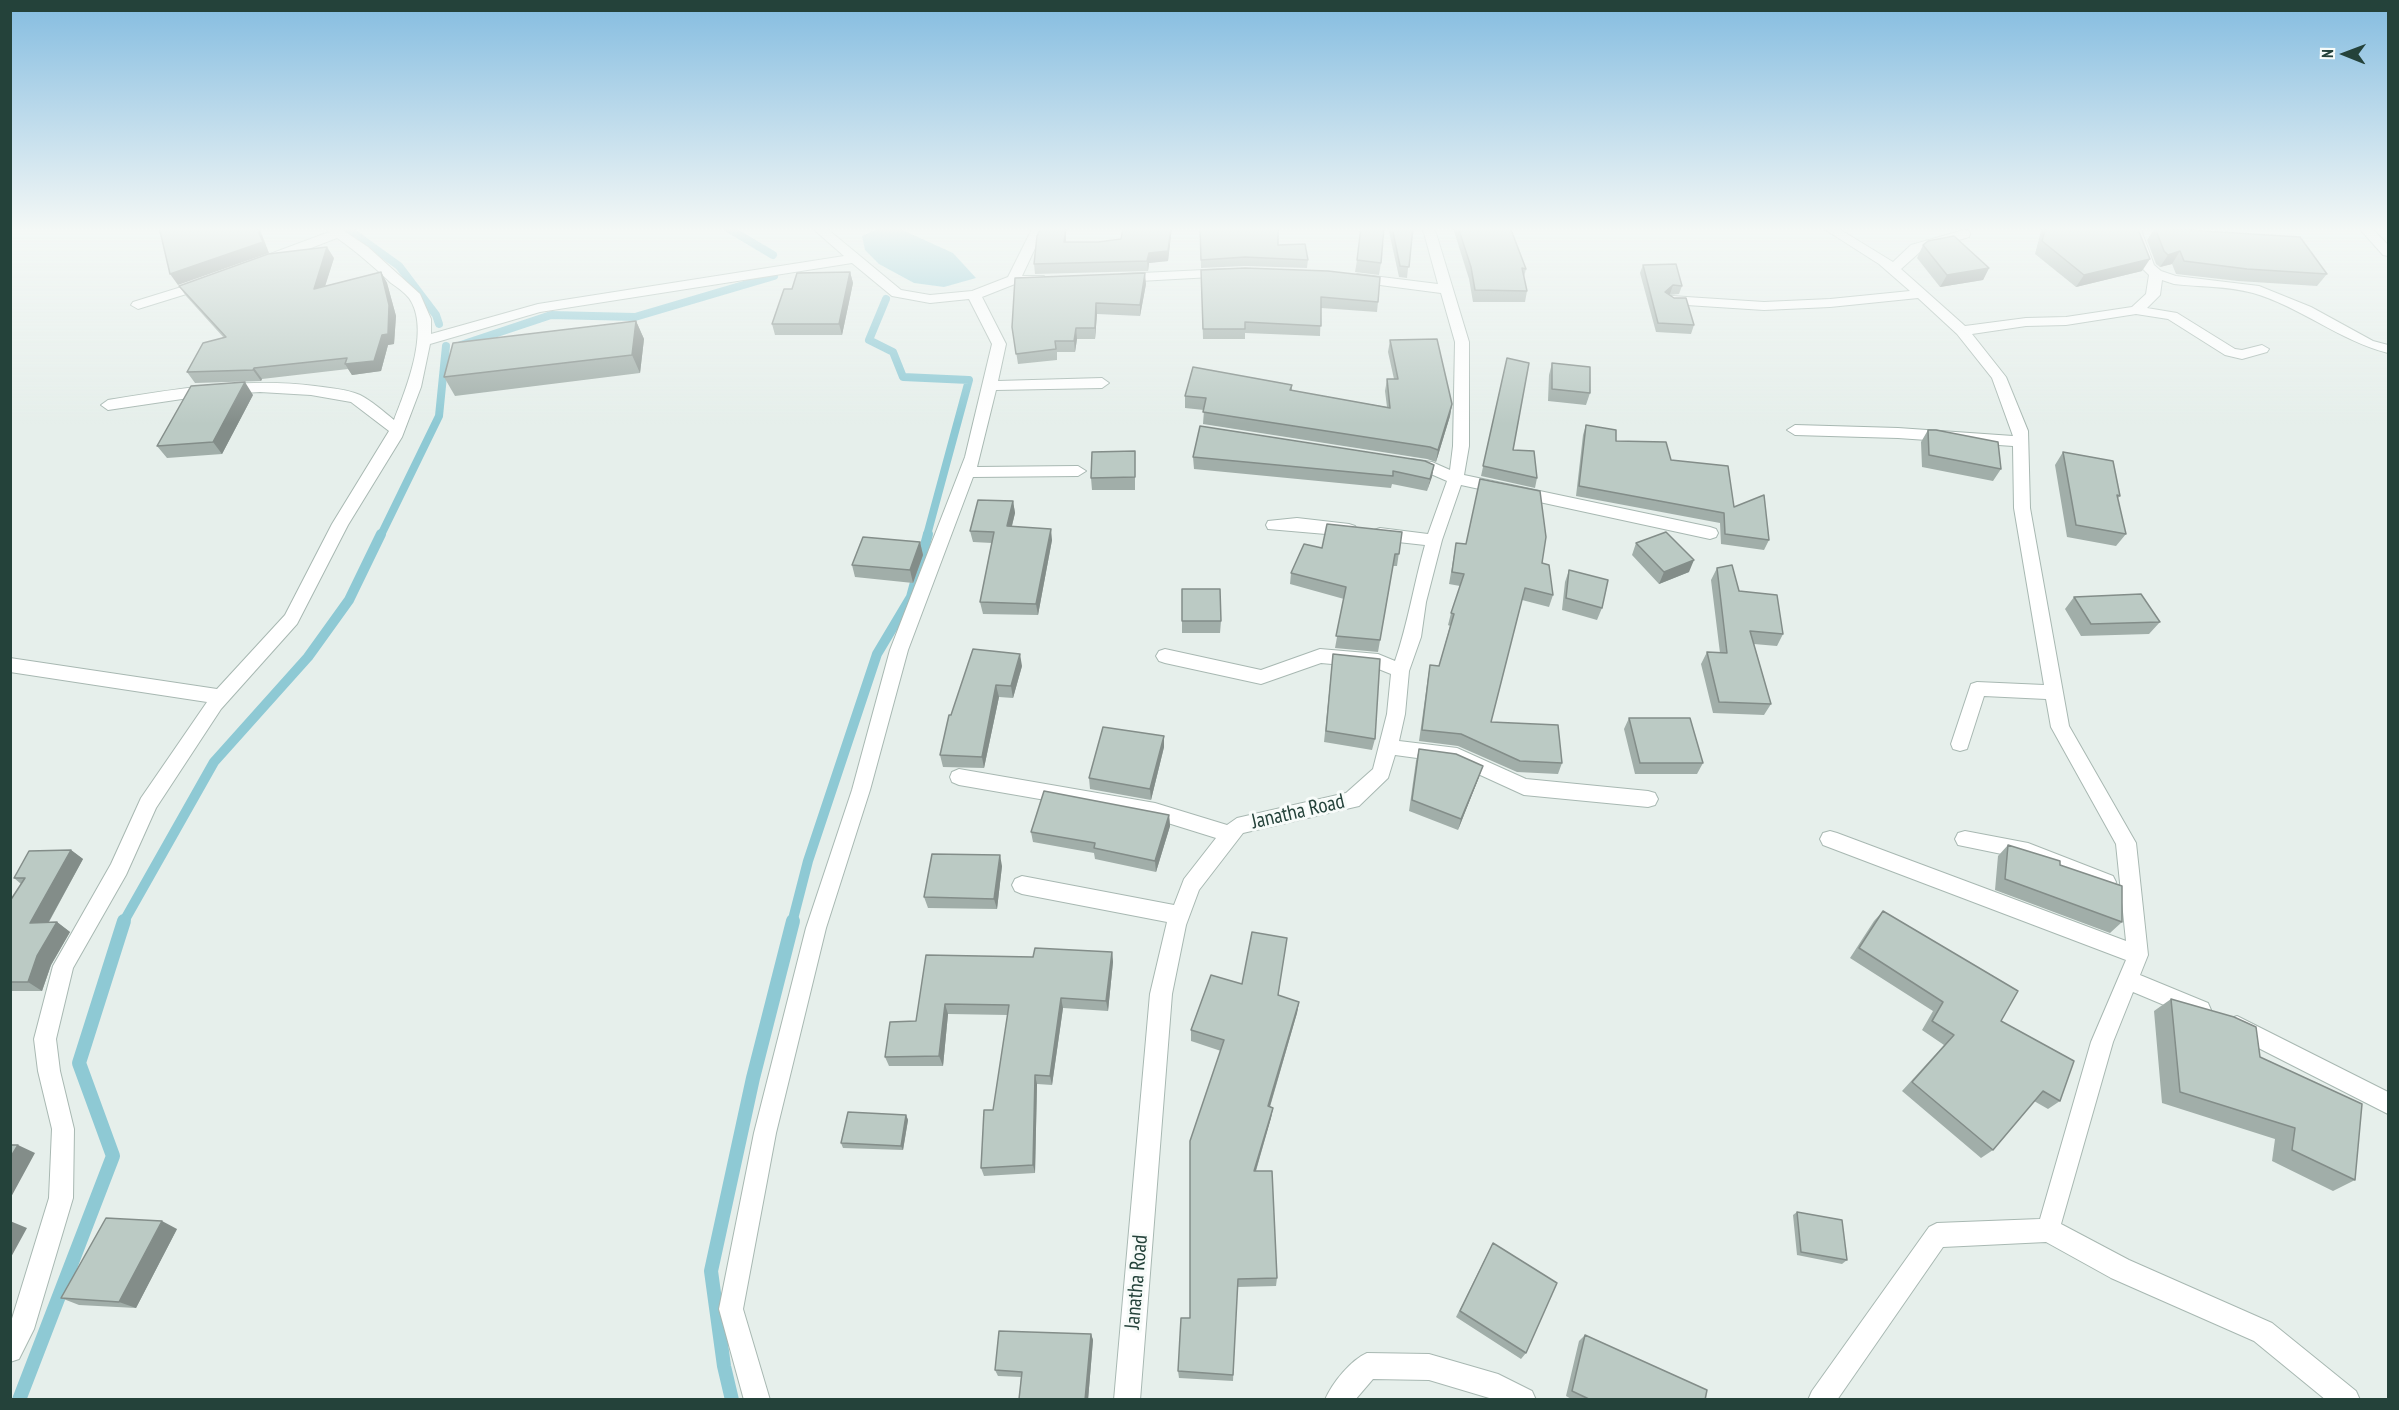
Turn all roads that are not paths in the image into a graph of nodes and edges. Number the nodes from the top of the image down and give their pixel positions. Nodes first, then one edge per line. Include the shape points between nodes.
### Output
1 (175, 293) edge
2 (410, 293) edge
3 (635, 293) edge
4 (901, 293) edge
5 (981, 293) edge
6 (1446, 293) edge
7 (2153, 293) edge
8 (2263, 293) edge
9 (1921, 294) joint
10 (975, 295) junction
11 (1671, 300) edge
12 (138, 305) dead end
13 (2136, 310) junction
14 (1962, 331) junction
15 (424, 341) junction
16 (2388, 349) edge
17 (2262, 350) dead end
18 (1102, 383) dead end
19 (989, 387) junction
20 (108, 405) dead end
21 (397, 430) junction
22 (1795, 430) dead end
23 (2020, 441) junction
24 (1392, 461) edge
25 (1078, 471) dead end
26 (968, 472) junction
27 (1456, 479) junction
28 (1274, 525) dead end
29 (1710, 533) dead end
30 (1434, 540) junction
31 (1165, 656) dead end
32 (10, 665) edge
33 (1400, 671) junction
34 (2054, 692) junction
35 (222, 697) junction
36 (1960, 744) dead end
37 (1388, 747) junction
38 (959, 777) dead end
39 (1648, 799) dead end
40 (1231, 834) junction
41 (1830, 839) dead end
42 (1965, 839) dead end
43 (1022, 885) dead end
44 (2132, 894) junction
45 (1179, 915) junction
46 (2138, 956) junction
47 (2127, 979) junction
48 (2388, 1103) edge
49 (2048, 1230) junction
50 (10, 1350) edge
51 (757, 1400) edge
52 (1127, 1400) edge
53 (1338, 1400) edge
54 (1523, 1400) edge
55 (1821, 1400) edge
56 (2347, 1400) edge

1 - 12 street
2 - 15 street via 424,319
3 - 15 street via 538,308
4 - 10 street via 930,299
5 - 10 street
6 - 27 street, Janatha Road via 1462,342 1461,446
7 - 13 street
8 - 16 street via 2306,310 2368,344
9 - 11 street via 1764,306
9 - 14 street
10 - 19 street via 999,344
13 - 14 street
13 - 17 street via 2172,316 2230,352 2242,355
14 - 23 street via 1999,377 2020,431
15 - 21 street via 414,387
18 - 19 street
19 - 26 street
20 - 21 street via 254,386 289,388 356,399
21 - 35 street via 340,524 291,620
22 - 23 street
23 - 34 street via 2022,508
24 - 27 street via 1427,466
25 - 26 street
26 - 51 street via 899,650 861,790 816,928 765,1133 731,1309
27 - 29 street
27 - 30 street, Janatha Road
28 - 30 street via 1297,524
30 - 33 street, Janatha Road via 1412,637
31 - 33 street via 1261,677 1320,656 1378,661
32 - 35 street
33 - 37 street, Janatha Road
34 - 36 street via 1977,689
34 - 44 street via 2060,727 2126,843
35 - 50 street via 148,804 119,869 63,966 45,1039 63,1129 61,1198 22,1329
37 - 39 street via 1457,756 1524,787
37 - 40 street, Janatha Road via 1381,773 1352,800 1237,826
38 - 40 street via 1155,811
40 - 45 street, Janatha Road via 1191,885
41 - 46 street
42 - 44 street via 2028,851
43 - 45 street
44 - 46 street
45 - 52 street, Janatha Road via 1161,994
46 - 47 street
47 - 48 street via 2240,1027
47 - 49 street via 2102,1042
49 - 55 street via 1937,1235
49 - 56 street via 2120,1269 2263,1332
53 - 54 street via 1367,1366 1430,1367 1498,1387

